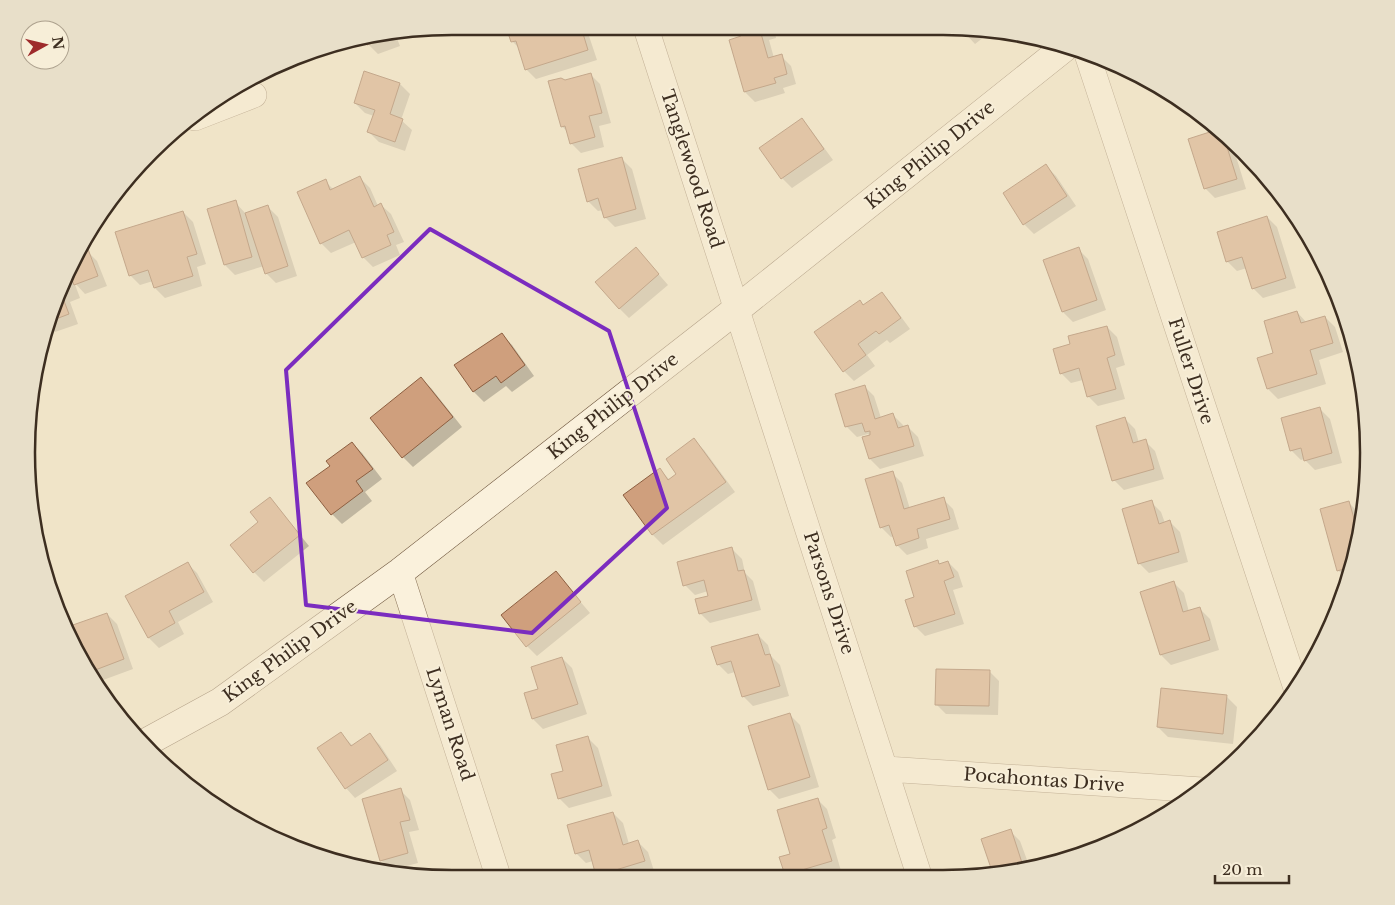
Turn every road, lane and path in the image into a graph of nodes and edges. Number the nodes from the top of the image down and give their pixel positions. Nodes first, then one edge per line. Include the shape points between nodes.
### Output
1 (648, 35) edge
2 (1059, 52) edge
3 (1090, 62) edge
4 (254, 95) dead end
5 (212, 112) edge
6 (736, 310) junction
7 (400, 572) junction
8 (1293, 679) edge
9 (150, 740) edge
10 (886, 769) junction
11 (1190, 789) edge
12 (496, 870) edge
13 (918, 870) edge

1 - 6 street, Tanglewood Road
2 - 6 street, King Philip Drive
3 - 8 street, Fuller Drive
4 - 5 street
6 - 7 street, King Philip Drive
6 - 10 street, Parsons Drive
7 - 9 street, King Philip Drive via 220,702
7 - 12 street, Lyman Road
10 - 11 street, Pocahontas Drive
10 - 13 street, Parsons Drive

